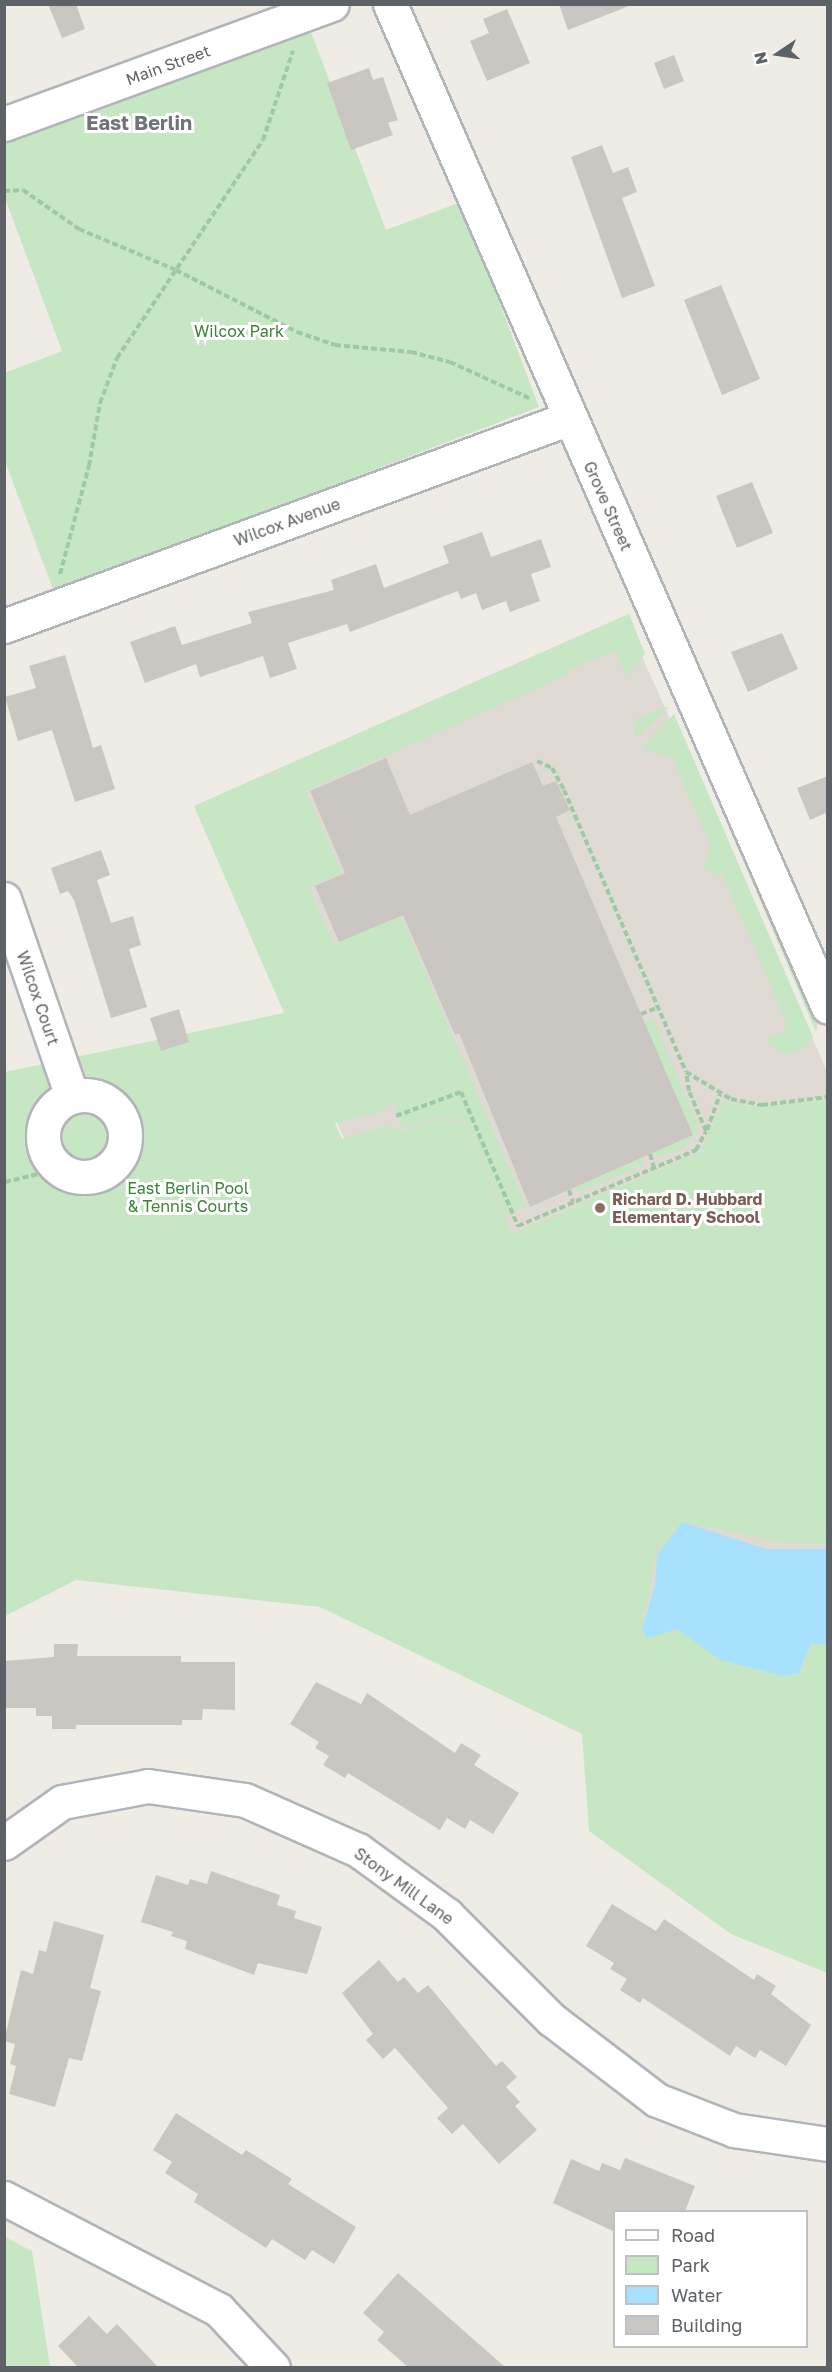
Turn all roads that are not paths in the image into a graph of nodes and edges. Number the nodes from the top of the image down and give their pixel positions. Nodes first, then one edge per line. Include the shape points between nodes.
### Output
1 (332, 4) edge
2 (390, 4) edge
3 (4, 124) edge
4 (570, 418) junction
5 (4, 626) edge
6 (4, 899) edge
7 (828, 1007) edge
8 (72, 1097) junction
9 (4, 1843) edge
10 (828, 2144) edge
11 (4, 2198) edge
12 (273, 2367) edge

1 - 3 street, Main Street
2 - 4 street, Grove Street
4 - 5 street, Wilcox Avenue
4 - 7 street, Grove Street
6 - 8 street, Wilcox Court
8 - 8 street via 91,1096 118,1113 125,1138 117,1162 107,1171 83,1178 59,1169 44,1148 44,1129 51,1112
9 - 10 street, Stony Mill Lane via 62,1802 148,1786 245,1800 358,1850 447,1915 550,2019 657,2100 734,2130
11 - 12 street via 219,2310

